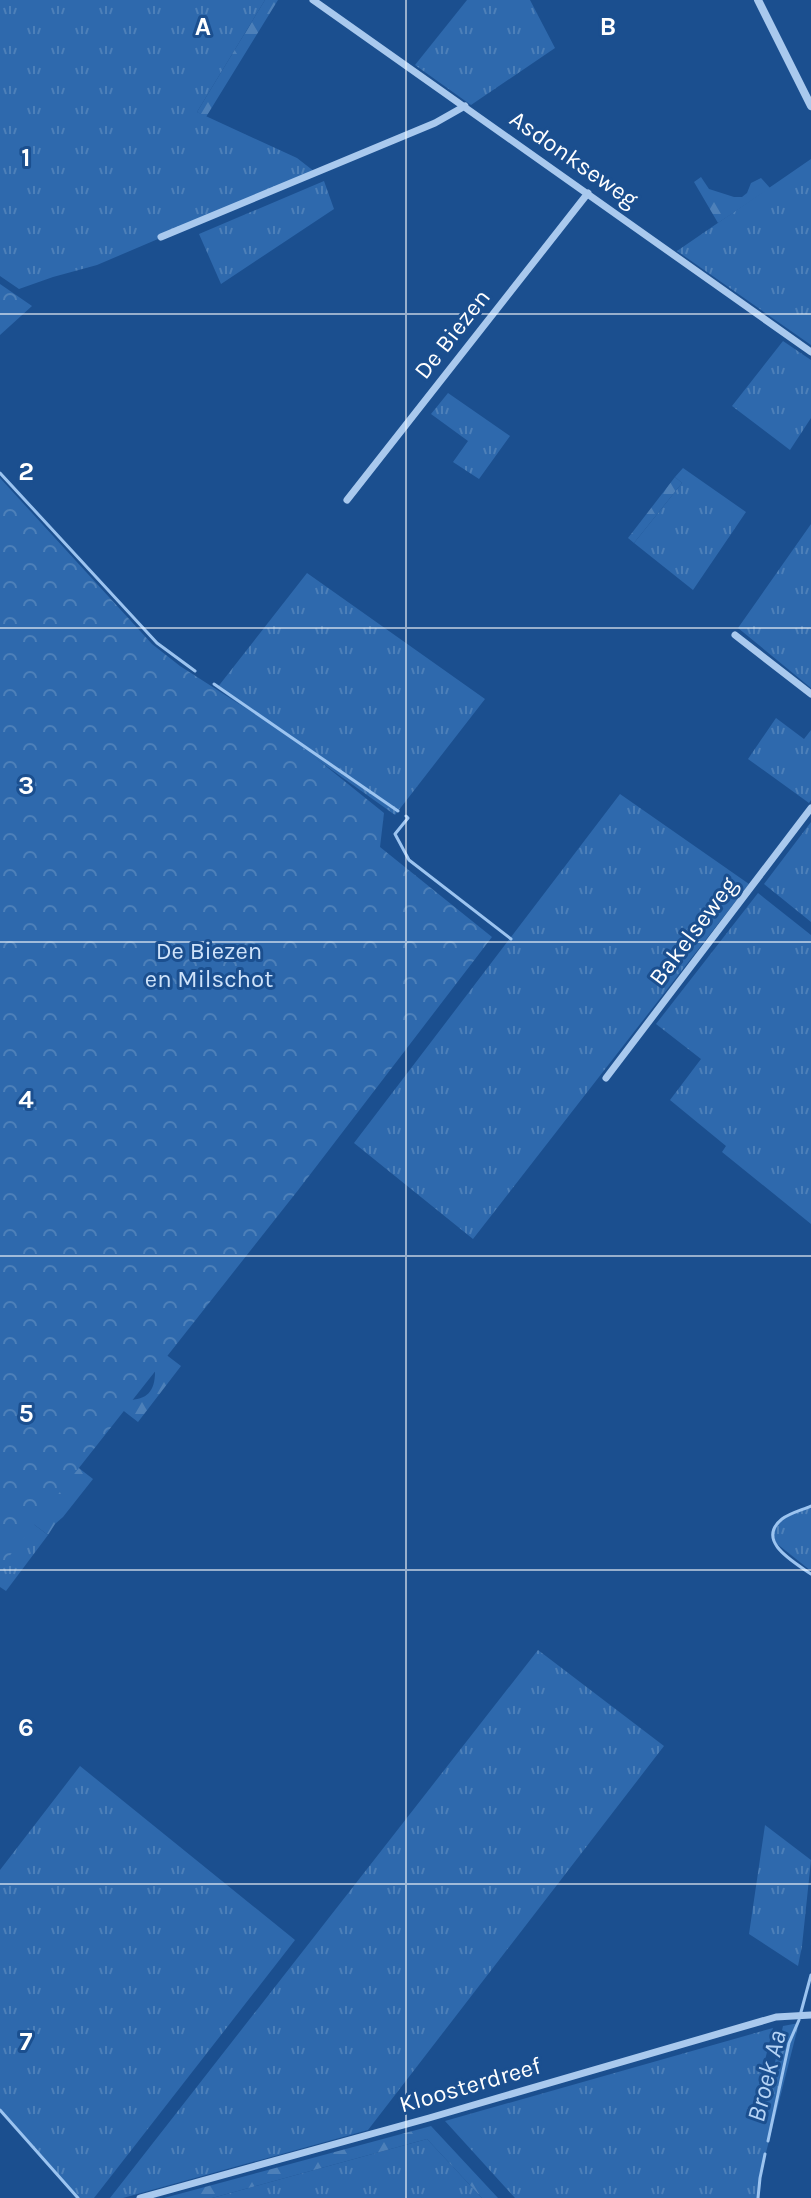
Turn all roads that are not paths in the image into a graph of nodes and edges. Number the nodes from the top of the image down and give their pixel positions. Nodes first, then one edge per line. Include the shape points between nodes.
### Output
1 (313, 0) edge
2 (758, 0) edge
3 (465, 106) junction
4 (811, 106) edge
5 (588, 193) junction
6 (161, 237) dead end
7 (811, 352) edge
8 (347, 500) dead end
9 (735, 635) dead end
10 (811, 694) edge
11 (811, 808) edge
12 (606, 1078) dead end
13 (811, 2015) edge
14 (140, 2198) edge

1 - 3 street, Asdonkseweg
2 - 4 street
3 - 5 street, Asdonkseweg
3 - 6 street
5 - 7 street, Asdonkseweg
5 - 8 street, De Biezen
9 - 10 street
11 - 12 street, Bakelseweg
13 - 14 street, Kloosterdreef via 776,2017

